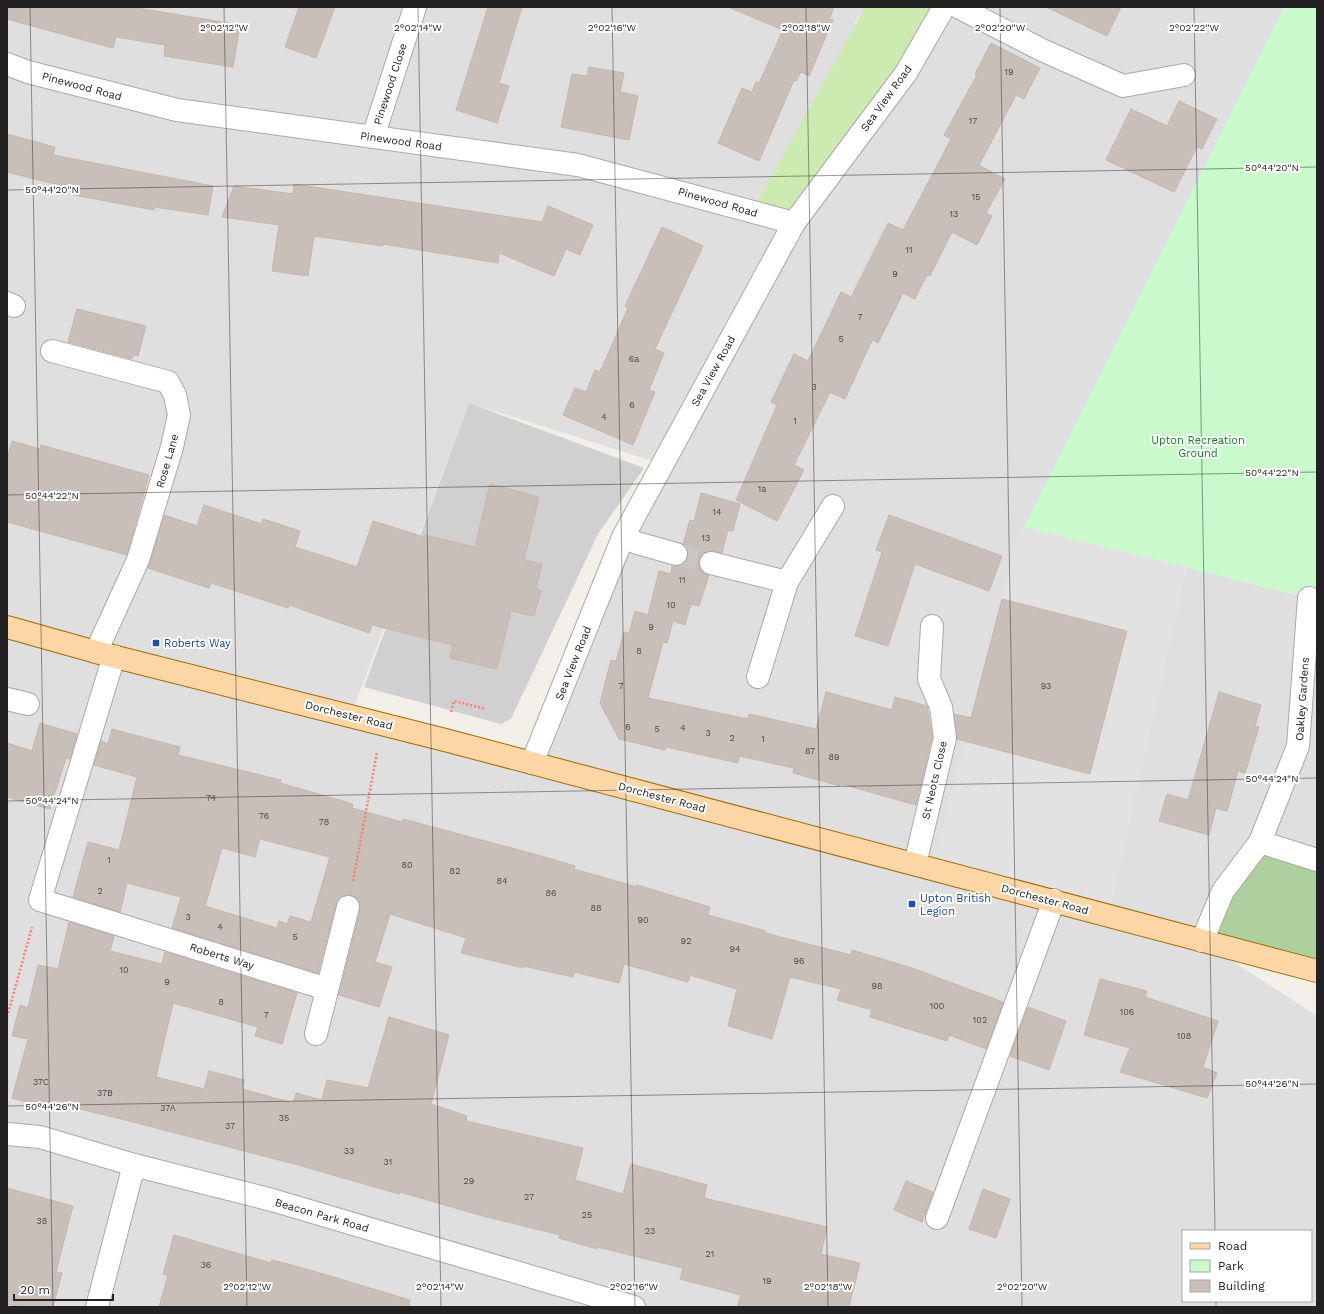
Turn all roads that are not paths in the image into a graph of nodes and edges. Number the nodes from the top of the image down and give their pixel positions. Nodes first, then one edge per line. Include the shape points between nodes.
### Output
1 (415, 7) edge
2 (944, 7) edge
3 (958, 7) edge
4 (7, 64) edge
5 (1184, 75) dead end
6 (373, 137) junction
7 (794, 223) junction
8 (52, 351) dead end
9 (833, 506) dead end
10 (623, 537) junction
11 (676, 554) tunnel mouth
12 (711, 563) tunnel mouth
13 (787, 582) junction
14 (1309, 598) dead end
15 (932, 626) dead end
16 (7, 627) edge
17 (105, 654) junction
18 (758, 677) dead end
19 (7, 699) edge
20 (28, 704) dead end
21 (532, 763) junction
22 (1260, 842) junction
23 (1317, 860) edge
24 (915, 864) junction
25 (1054, 900) junction
26 (348, 906) road end
27 (1202, 941) junction
28 (1317, 972) edge
29 (328, 989) junction
30 (316, 1034) dead end
31 (7, 1134) edge
32 (134, 1166) junction
33 (937, 1218) dead end
34 (97, 1307) edge
35 (634, 1307) edge

1 - 6 street, Pinewood Close
2 - 7 street, Sea View Road via 906,73
3 - 5 street via 1042,50 1122,86
4 - 6 street, Pinewood Road via 28,72 177,110
6 - 7 street, Pinewood Road via 578,165
7 - 10 street, Sea View Road
8 - 17 street, Rose Lane via 168,382 175,395 179,415 138,560
9 - 13 street
10 - 11 street
10 - 21 street, Sea View Road
12 - 13 street
13 - 18 street
14 - 22 street, Oakley Gardens via 1298,746
15 - 24 street, St Neots Close via 929,679 941,707 945,738
16 - 17 main road, Dorchester Road
17 - 21 main road, Dorchester Road
17 - 29 street, Roberts Way via 40,900
19 - 20 street
21 - 24 main road, Dorchester Road
22 - 23 street
22 - 27 street, Oakley Gardens via 1223,891
24 - 25 main road, Dorchester Road
25 - 27 main road, Dorchester Road
25 - 33 street
26 - 29 street
27 - 28 main road, Dorchester Road
29 - 30 street
31 - 32 street, Beacon Park Road via 40,1137
32 - 34 street
32 - 35 street, Beacon Park Road via 272,1200

